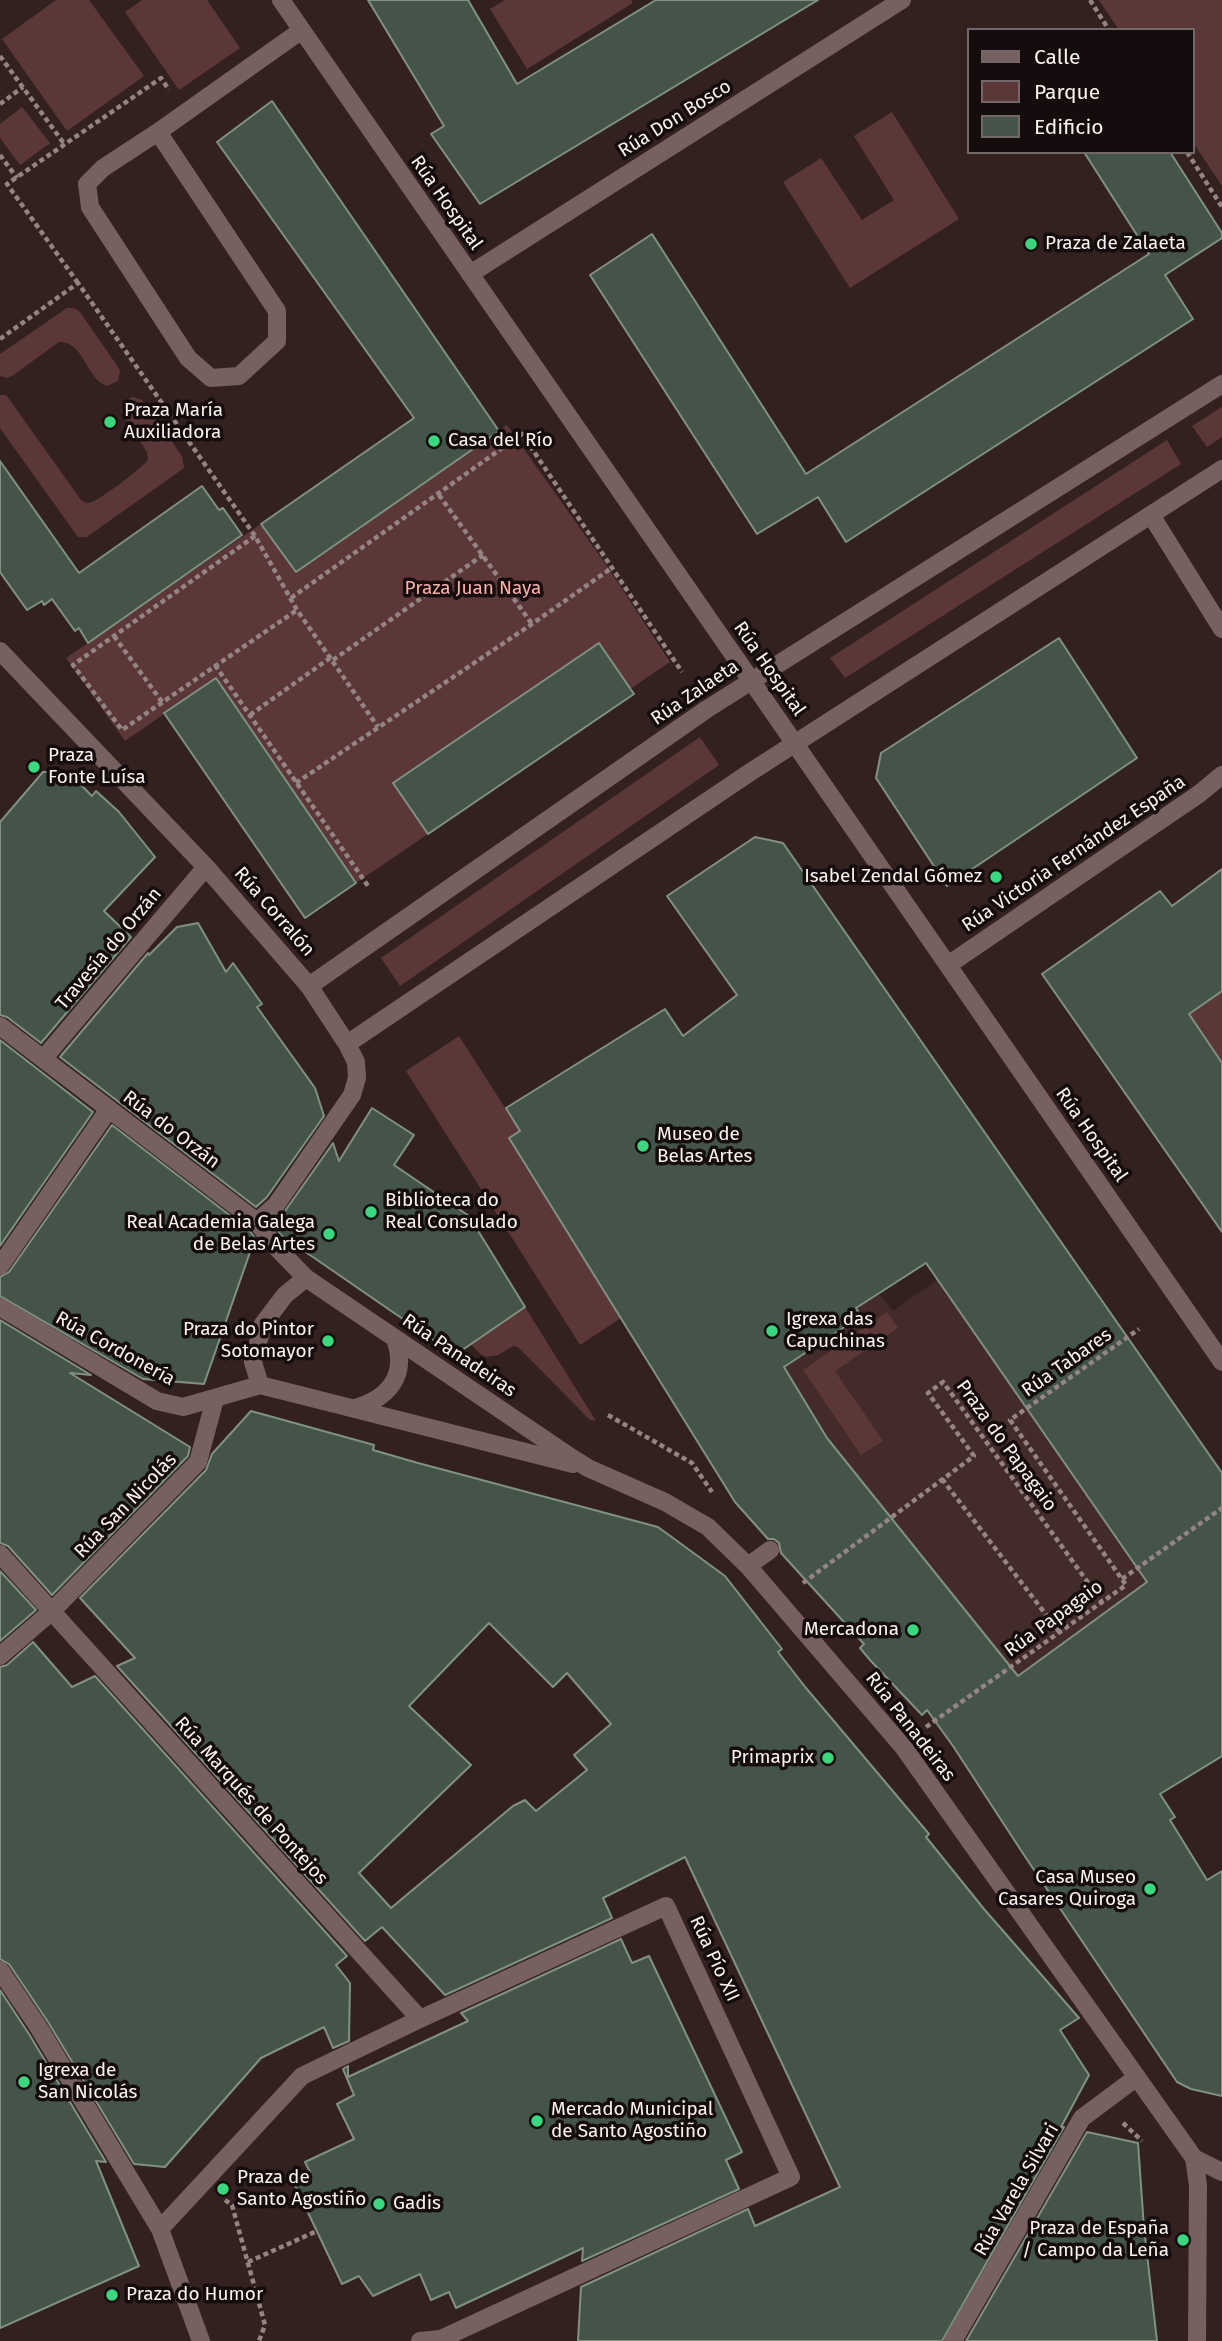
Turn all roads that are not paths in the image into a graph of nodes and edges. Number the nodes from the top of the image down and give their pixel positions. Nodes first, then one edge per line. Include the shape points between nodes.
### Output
1 (281, 0) edge
2 (902, 0) edge
3 (302, 30) junction
4 (158, 132) junction
5 (470, 274) junction
6 (1222, 384) edge
7 (1222, 469) edge
8 (1151, 515) junction
9 (1222, 629) edge
10 (3, 663) edge
11 (751, 680) junction
12 (795, 744) junction
13 (1222, 775) edge
14 (206, 867) junction
15 (948, 965) junction
16 (309, 986) junction
17 (0, 1026) edge
18 (347, 1044) junction
19 (43, 1059) junction
20 (109, 1109) junction
21 (257, 1222) junction
22 (0, 1266) edge
23 (306, 1278) junction
24 (0, 1307) edge
25 (395, 1339) junction
26 (1222, 1362) edge
27 (260, 1385) junction
28 (215, 1399) junction
29 (355, 1408) junction
30 (589, 1468) junction
31 (769, 1549) dead end
32 (0, 1554) edge
33 (748, 1566) junction
34 (51, 1612) junction
35 (0, 1656) edge
36 (0, 1970) edge
37 (420, 2019) junction
38 (1136, 2077) junction
39 (1194, 2158) junction
40 (1222, 2172) edge
41 (160, 2229) junction
42 (441, 2340) edge
43 (201, 2341) edge
44 (420, 2341) edge
45 (953, 2341) edge
46 (1197, 2341) edge

1 - 3 street, Rúa Hospital
2 - 5 street, Rúa Don Bosco
3 - 4 street
3 - 5 street, Rúa Hospital
4 - 4 street via 87,184 90,207 188,358 211,378 239,376 277,341 277,311
5 - 11 street, Rúa Hospital
6 - 11 street, Rúa Zalaeta
7 - 8 street
8 - 9 street
8 - 12 street
10 - 14 street, Rúa Corralón
11 - 12 street, Rúa Hospital
11 - 16 street, Rúa Zalaeta
12 - 15 street, Rúa Hospital
12 - 18 street
13 - 15 street, Rúa Victoria Fernández España
14 - 16 street, Rúa Corralón
14 - 19 street, Travesía do Orzán
15 - 26 street, Rúa Hospital
16 - 18 street, Rúa Corralón
17 - 19 street, Rúa do Orzán
18 - 21 street, Rúa Corralón via 356,1062 352,1095 276,1205
19 - 20 street, Rúa do Orzán
20 - 21 street, Rúa do Orzán
20 - 22 street
21 - 23 street, Rúa do Orzán
23 - 25 street, Rúa Panadeiras
23 - 27 street via 285,1295 264,1324 253,1362
24 - 28 street, Rúa Cordonería via 157,1401 183,1407
25 - 29 street via 400,1351 397,1376 379,1399
25 - 30 street, Rúa Panadeiras
27 - 28 street
27 - 29 street, Rúa Panadeiras
28 - 34 street, Rúa San Nicolás via 198,1462
29 - 30 street, Rúa Panadeiras
30 - 33 street, Rúa Panadeiras via 708,1527
31 - 33 street
32 - 34 street, Rúa Marqués de Pontejos
33 - 38 street, Rúa Panadeiras via 904,1748
34 - 35 street, Rúa San Nicolás
34 - 37 street, Rúa Marqués de Pontejos
36 - 41 street
37 - 41 street, Rúa Pío XII via 302,2076
37 - 42 street, Rúa Pío XII via 666,1906 791,2177
38 - 39 street, Rúa Panadeiras
38 - 45 street, Rúa Varela Silvari via 1082,2118
39 - 40 street
39 - 46 street via 1198,2185
41 - 43 street
42 - 44 street, Rúa Pío XII

